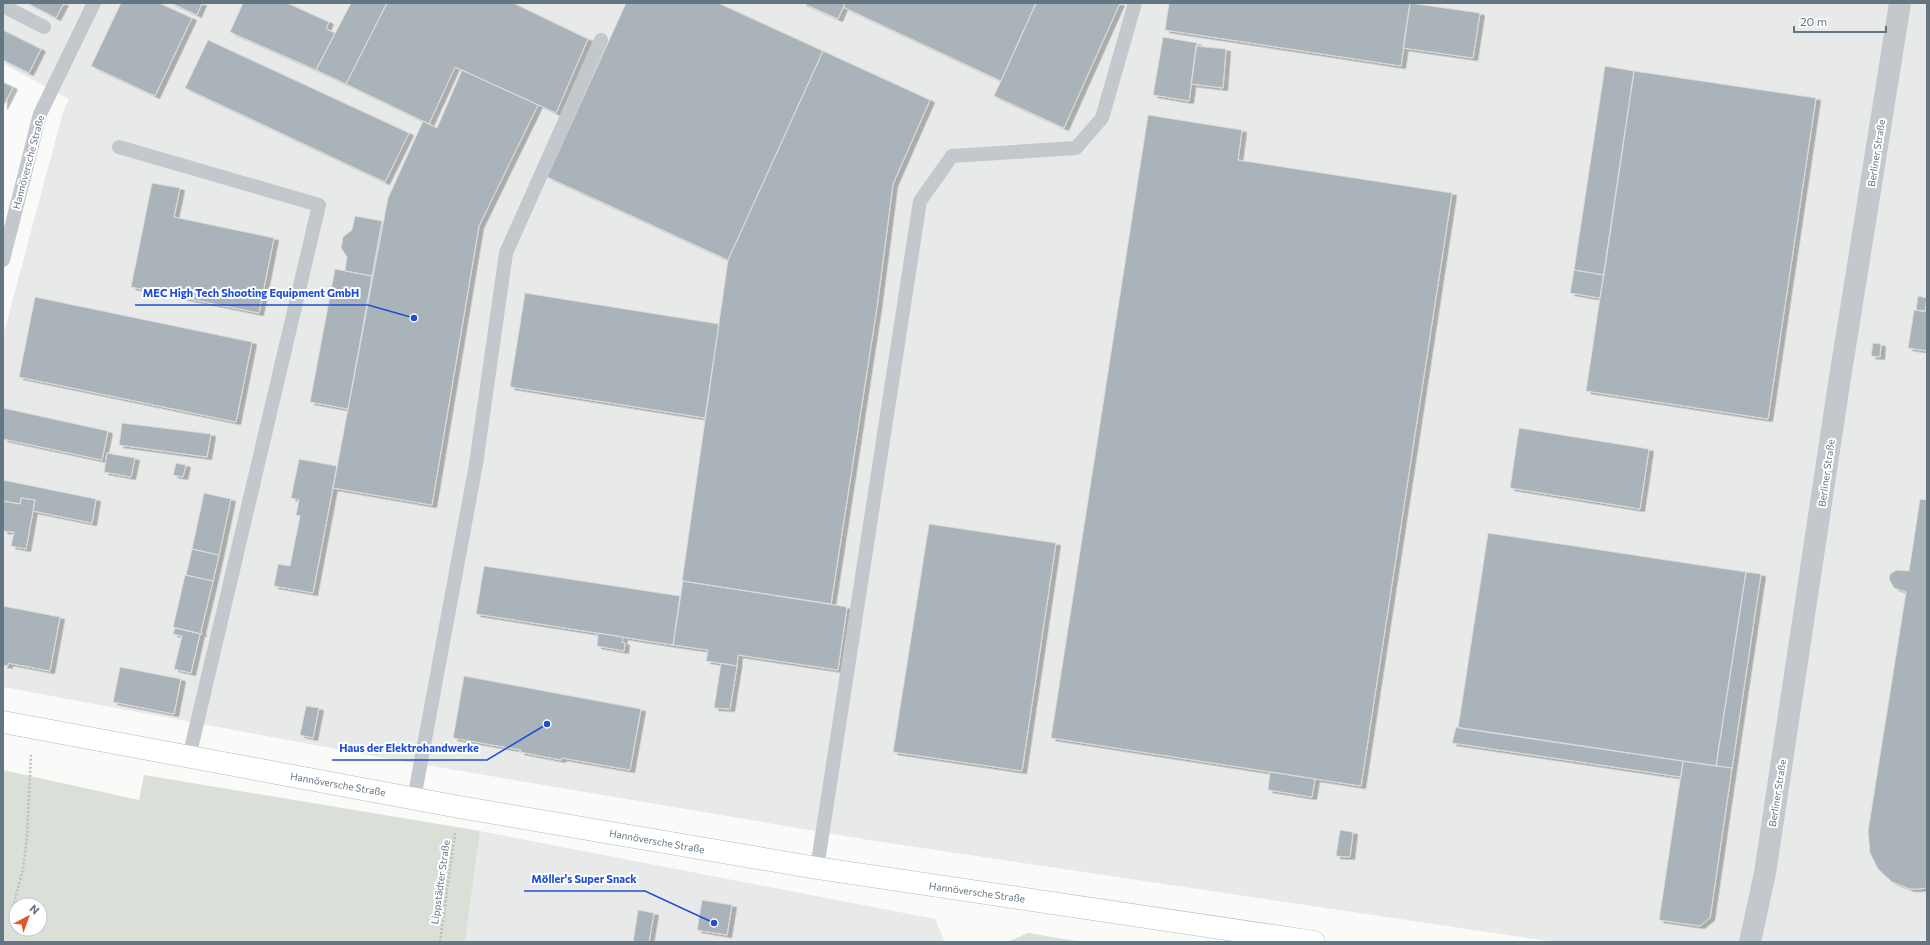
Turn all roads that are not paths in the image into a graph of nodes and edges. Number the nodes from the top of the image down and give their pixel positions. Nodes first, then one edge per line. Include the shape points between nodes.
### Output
1 (94, 3) edge
2 (1135, 3) edge
3 (1900, 3) edge
4 (3, 6) edge
5 (44, 27) dead end
6 (601, 40) dead end
7 (119, 147) dead end
8 (3, 260) edge
9 (3, 722) edge
10 (189, 757) junction
11 (414, 798) junction
12 (817, 868) junction
13 (1314, 942) edge
14 (1750, 942) edge

1 - 8 lane, Hannöversche Straße via 40,114
2 - 12 lane via 1102,118 1076,148 952,156 920,201
3 - 14 street, Berliner Straße via 1765,873
4 - 5 lane
6 - 11 lane via 506,253 476,464
7 - 10 lane via 319,205
9 - 10 main road, Hannöversche Straße
10 - 11 main road, Hannöversche Straße
11 - 12 main road, Hannöversche Straße
12 - 13 main road, Hannöversche Straße

